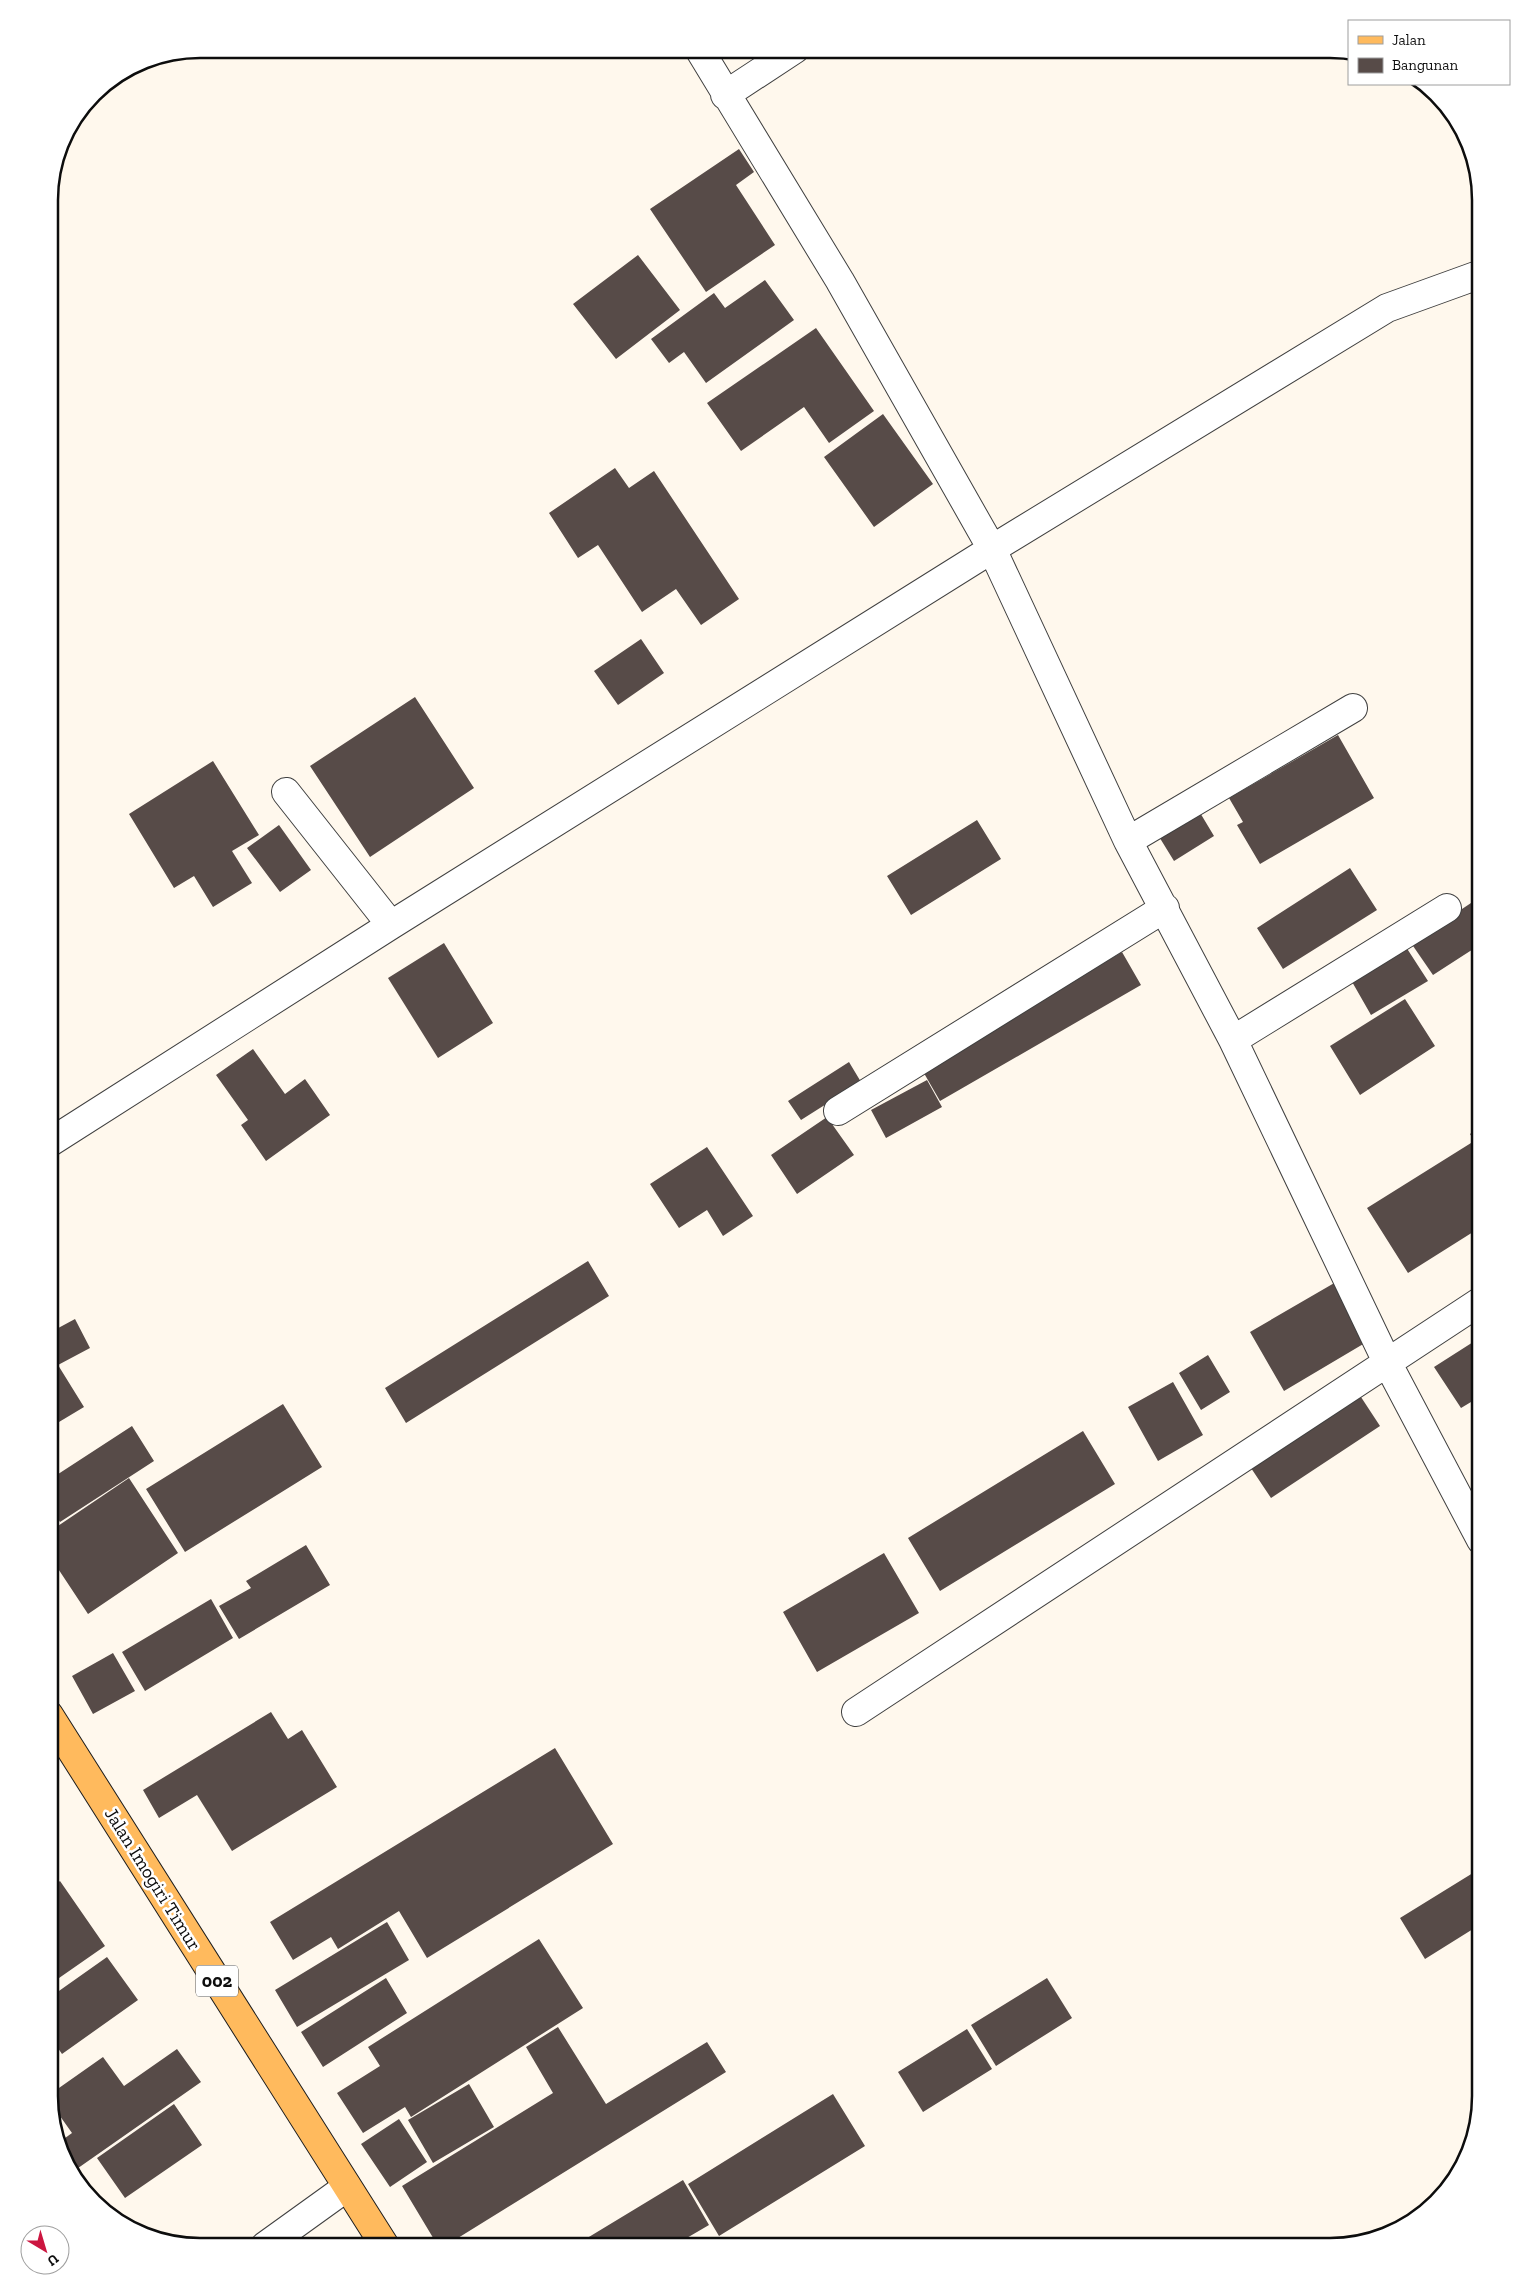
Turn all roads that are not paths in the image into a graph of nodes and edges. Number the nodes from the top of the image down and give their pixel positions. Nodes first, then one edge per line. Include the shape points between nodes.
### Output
1 (704, 57) edge
2 (781, 58) edge
3 (726, 95) junction
4 (1472, 277) edge
5 (992, 550) junction
6 (1354, 708) dead end
7 (286, 792) dead end
8 (1128, 840) junction
9 (1165, 908) junction
10 (1447, 908) dead end
11 (391, 925) junction
12 (1233, 1040) junction
13 (838, 1111) dead end
14 (58, 1138) edge
15 (1472, 1307) edge
16 (1388, 1362) junction
17 (1472, 1523) edge
18 (856, 1712) dead end
19 (57, 1728) edge
20 (347, 2187) junction
21 (277, 2237) edge
22 (378, 2237) edge

1 - 3 street
2 - 3 street
3 - 5 street via 840,281
4 - 5 street via 1387,308
5 - 8 street
5 - 11 street
6 - 8 street
7 - 11 street
8 - 9 street
9 - 12 street
9 - 13 street
10 - 12 street
11 - 14 street
12 - 16 street
15 - 16 street
16 - 17 street
16 - 18 street
19 - 20 main road, Jalan Imogiri Timur / 002
20 - 21 street
20 - 22 main road, Jalan Imogiri Timur / 002

